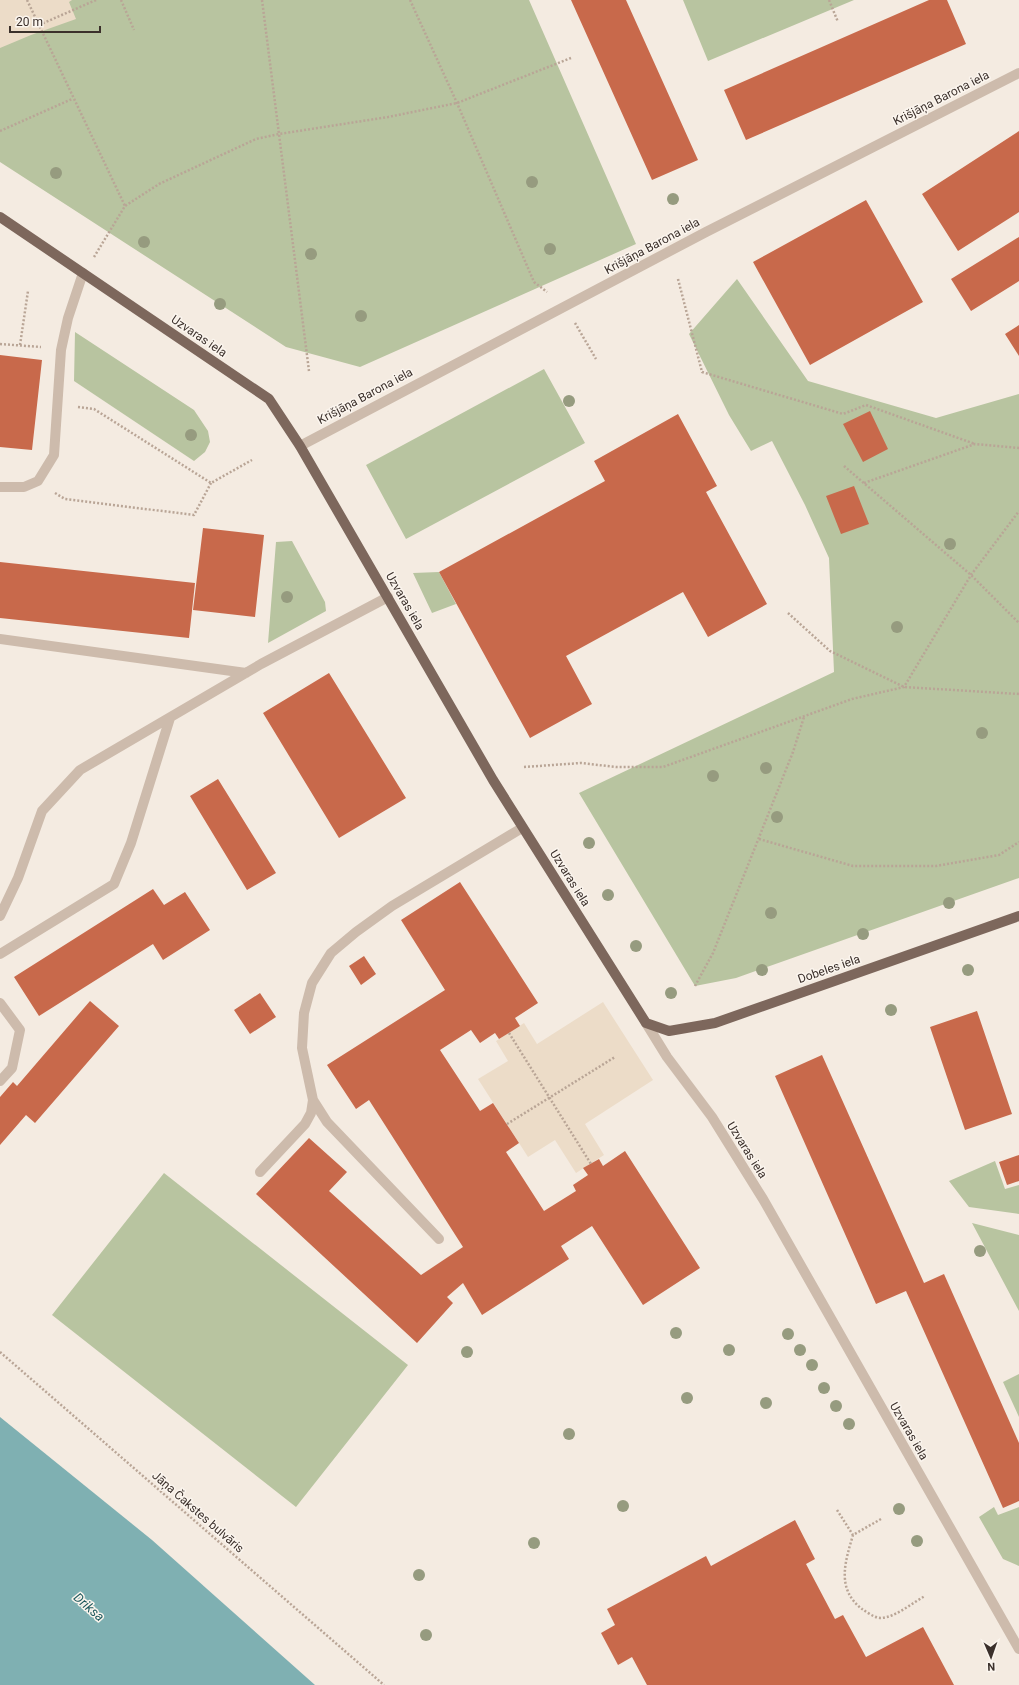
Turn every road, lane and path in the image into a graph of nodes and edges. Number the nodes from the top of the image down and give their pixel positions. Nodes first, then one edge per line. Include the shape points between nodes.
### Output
1 (27, 0) edge
2 (96, 0) edge
3 (121, 0) edge
4 (262, 0) edge
5 (410, 0) edge
6 (829, 0) edge
7 (838, 22) dead end
8 (39, 25) junction
9 (134, 30) dead end
10 (571, 58) dead end
11 (1019, 73) edge
12 (72, 99) junction
13 (457, 103) junction
14 (0, 131) edge
15 (279, 134) junction
16 (125, 206) junction
17 (0, 217) edge
18 (104, 241) dead end
19 (83, 273) junction
20 (678, 279) dead end
21 (28, 291) dead end
22 (566, 307) junction
23 (0, 344) edge
24 (20, 345) junction
25 (61, 350) junction
26 (596, 359) dead end
27 (309, 371) dead end
28 (57, 406) junction
29 (975, 444) junction
30 (300, 446) junction
31 (1019, 448) edge
32 (252, 460) dead end
33 (844, 466) dead end
34 (38, 481) junction
35 (210, 483) junction
36 (864, 483) junction
37 (0, 487) edge
38 (1019, 511) edge
39 (971, 575) junction
40 (388, 597) junction
41 (788, 613) dead end
42 (1019, 623) edge
43 (0, 639) edge
44 (246, 673) junction
45 (904, 688) junction
46 (1019, 694) edge
47 (804, 717) junction
48 (170, 718) junction
49 (524, 767) dead end
50 (522, 828) junction
51 (759, 839) junction
52 (1019, 842) edge
53 (0, 916) edge
54 (1019, 916) edge
55 (0, 954) edge
56 (695, 986) dead end
57 (0, 1003) edge
58 (646, 1023) junction
59 (509, 1033) dead end
60 (615, 1057) dead end
61 (0, 1081) edge
62 (550, 1098) junction
63 (313, 1100) junction
64 (507, 1124) dead end
65 (591, 1164) dead end
66 (260, 1172) dead end
67 (439, 1239) dead end
68 (0, 1352) edge
69 (837, 1510) dead end
70 (881, 1519) dead end
71 (853, 1535) junction
72 (925, 1596) dead end
73 (1019, 1648) edge
74 (384, 1685) edge

1 - 8 path
2 - 8 path
3 - 9 path
4 - 15 path
5 - 13 path
6 - 7 path
8 - 12 path
10 - 13 path
11 - 22 street, Krišjāņa Barona iela via 706,232
12 - 14 path
12 - 16 path
13 - 15 path
13 - 22 path via 534,282
15 - 16 path via 256,139 159,184
15 - 27 path
16 - 18 path
17 - 19 main road, Uzvaras iela
19 - 25 street via 68,318
19 - 30 main road, Uzvaras iela via 269,399
20 - 29 path via 702,372 843,414 866,405
21 - 24 path
22 - 26 path
22 - 30 street, Krišjāņa Barona iela
23 - 24 path
24 - 25 path
25 - 28 street
28 - 34 street via 54,455
28 - 35 path via 94,409
29 - 31 path
29 - 36 path
30 - 40 main road, Uzvaras iela
32 - 35 path
33 - 36 path
34 - 35 path via 65,499 194,515
34 - 37 street via 24,487
36 - 39 path
38 - 39 path
39 - 42 path
39 - 45 path
40 - 44 street
40 - 50 main road, Uzvaras iela
41 - 45 path via 830,651
43 - 44 street
44 - 48 street
45 - 46 path
45 - 47 path via 852,699
47 - 49 path via 663,767 616,767 581,763
47 - 51 path via 794,752
48 - 53 street via 80,770 42,811 18,878
48 - 55 street via 131,843 114,884
50 - 58 main road, Uzvaras iela
50 - 63 street via 392,906 331,953 312,983 304,1013 302,1048
51 - 52 path via 853,866 936,866 999,855
51 - 56 path via 713,953
54 - 58 main road, Dobeles iela via 715,1023 669,1031
57 - 61 street via 20,1030 12,1068
58 - 73 street, Uzvaras iela via 667,1057 712,1117 763,1199
59 - 62 path
60 - 62 path
62 - 64 path
62 - 65 path
63 - 66 street via 311,1113 305,1124
63 - 67 street via 327,1122
68 - 74 path, Jāņa Čakstes bulvāris
69 - 71 path
70 - 71 path
71 - 72 path via 846,1559 845,1580 847,1594 856,1605 879,1618 890,1616

